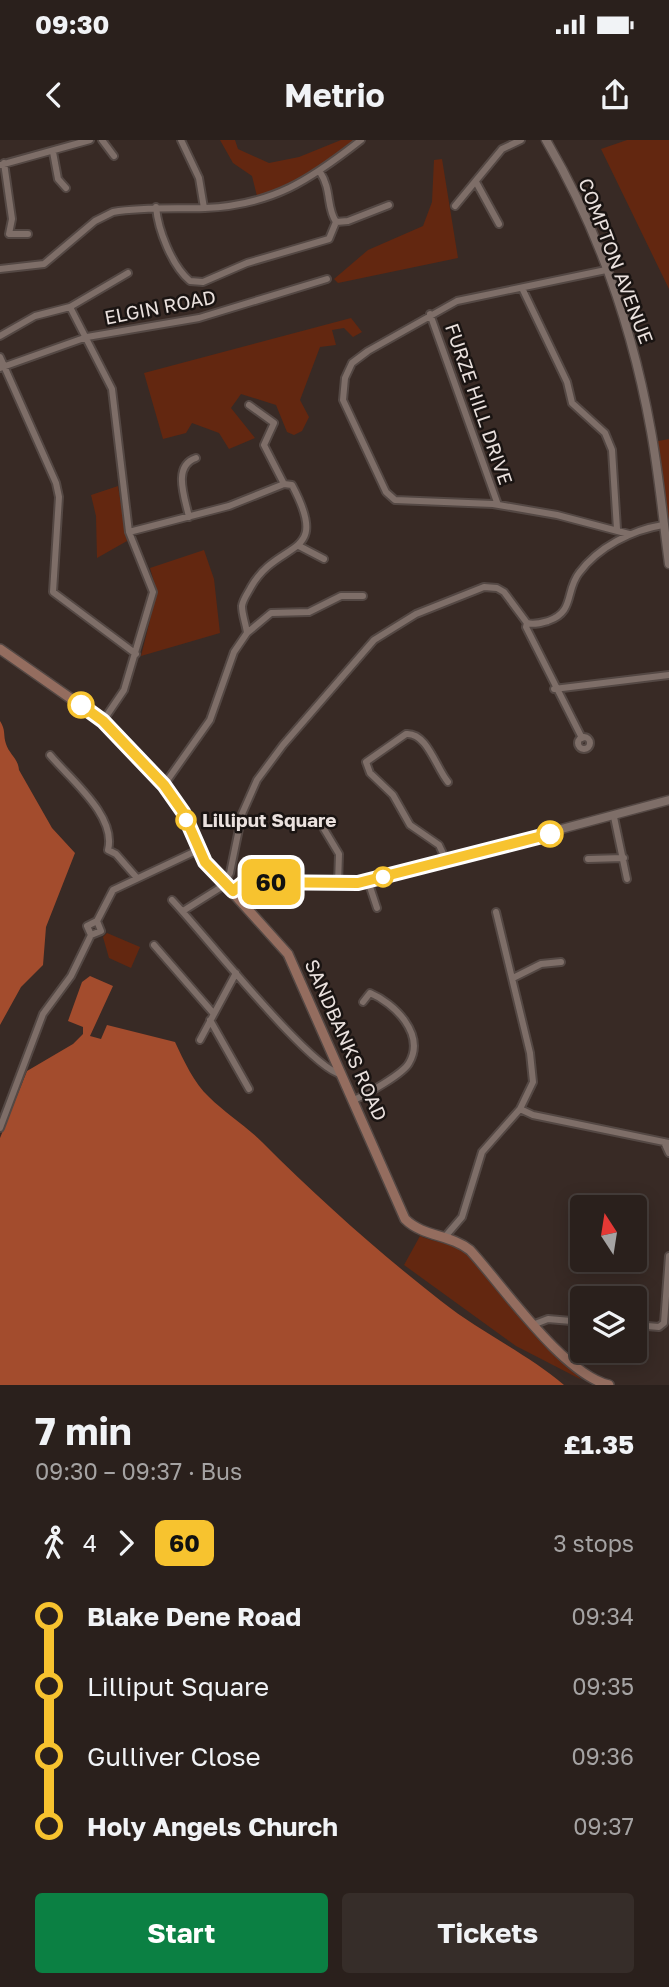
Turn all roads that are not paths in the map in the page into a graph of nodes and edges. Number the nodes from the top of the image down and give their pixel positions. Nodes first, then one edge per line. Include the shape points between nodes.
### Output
1 (90, 140) edge
2 (102, 140) edge
3 (181, 140) edge
4 (361, 140) edge
5 (521, 140) edge
6 (547, 140) edge
7 (74, 141) edge
8 (53, 152) junction
9 (114, 156) dead end
10 (2, 164) edge
11 (320, 172) junction
12 (476, 182) junction
13 (66, 188) dead end
14 (389, 205) dead end
15 (455, 206) dead end
16 (156, 207) junction
17 (204, 208) junction
18 (336, 222) junction
19 (499, 224) dead end
20 (28, 234) dead end
21 (0, 269) edge
22 (607, 270) junction
23 (128, 272) dead end
24 (327, 279) dead end
25 (522, 288) junction
26 (70, 307) junction
27 (430, 314) junction
28 (0, 336) edge
29 (87, 337) junction
30 (0, 357) edge
31 (2, 367) edge
32 (249, 405) dead end
33 (196, 458) dead end
34 (284, 484) junction
35 (498, 505) junction
36 (189, 517) junction
37 (663, 525) junction
38 (617, 529) junction
39 (129, 532) junction
40 (629, 534) junction
41 (299, 546) junction
42 (324, 559) dead end
43 (669, 564) edge
44 (363, 596) dead end
45 (527, 622) junction
46 (247, 633) junction
47 (0, 649) edge
48 (136, 654) junction
49 (669, 675) edge
50 (554, 689) junction
51 (103, 721) junction
52 (582, 738) dead end
53 (50, 755) dead end
54 (448, 782) dead end
55 (164, 785) junction
56 (669, 800) edge
57 (614, 817) junction
58 (324, 829) dead end
59 (198, 850) junction
60 (624, 858) junction
61 (588, 859) dead end
62 (446, 860) junction
63 (137, 878) junction
64 (627, 879) dead end
65 (368, 881) junction
66 (338, 884) junction
67 (228, 886) junction
68 (172, 900) dead end
69 (377, 908) dead end
70 (183, 911) junction
71 (496, 912) dead end
72 (153, 945) dead end
73 (561, 962) dead end
74 (236, 973) junction
75 (513, 978) junction
76 (363, 1002) dead end
77 (212, 1017) junction
78 (200, 1040) dead end
79 (334, 1053) junction
80 (318, 1058) junction
81 (343, 1074) junction
82 (249, 1089) dead end
83 (354, 1100) junction
84 (520, 1109) junction
85 (0, 1128) edge
86 (666, 1142) edge
87 (669, 1153) edge
88 (444, 1238) junction
89 (669, 1256) edge
90 (668, 1272) edge
91 (570, 1321) edge
92 (535, 1324) junction
93 (647, 1326) edge
94 (609, 1385) edge

1 - 7 street
2 - 9 street
3 - 17 street via 199,178
4 - 11 street
5 - 12 street via 502,149
6 - 22 street, COMPTON AVENUE
7 - 8 street via 68,149
8 - 10 street
8 - 13 street via 58,178
10 - 20 street via 12,219 9,234
11 - 17 street via 274,196 244,205
11 - 18 street via 329,188
12 - 15 street
12 - 19 street
14 - 18 street
16 - 17 street
16 - 18 street via 178,269 198,283 247,263 326,241
16 - 21 street via 113,212 95,221 44,264
22 - 25 street
22 - 37 street, COMPTON AVENUE via 636,361 652,434
23 - 26 street
24 - 29 street, ELGIN ROAD via 198,318
25 - 27 street via 457,301
25 - 38 street via 567,382 572,403 605,433 612,450
26 - 28 street via 35,316
26 - 29 street
27 - 35 street, FURZE HILL DRIVE
27 - 35 street via 352,363 345,378 344,400 386,492 395,500
29 - 31 street, ELGIN ROAD
29 - 39 street via 111,389
30 - 31 street
31 - 48 street via 56,483 53,592
32 - 34 street via 273,419 266,449
33 - 36 street via 183,467
34 - 36 street
34 - 41 street via 292,485 305,515 307,531
35 - 38 street
36 - 39 street
37 - 40 street
37 - 43 street, COMPTON AVENUE
38 - 40 street
39 - 48 street via 153,592
40 - 45 street via 581,570 560,616
41 - 42 street
41 - 46 street via 259,574 243,606
44 - 46 street via 341,596 309,612 271,613
45 - 50 street
45 - 67 street via 504,592 484,587 416,614 373,640 262,772 243,814
46 - 55 street via 234,652 210,720
47 - 51 main road, SANDBANKS ROAD
48 - 51 street via 121,699
49 - 50 street
50 - 52 street
51 - 55 main road, SANDBANKS ROAD
53 - 63 street via 103,816 109,828 108,850
54 - 62 street via 421,738 413,734 406,734 366,762 410,825 439,845
55 - 59 main road, SANDBANKS ROAD via 183,812
56 - 57 street
57 - 60 street
57 - 62 street
58 - 66 street via 339,854
59 - 63 street
59 - 67 main road, SANDBANKS ROAD
60 - 61 street
60 - 64 street
62 - 65 street
63 - 85 street via 113,890 97,921 101,931 91,935 71,976 43,1014
65 - 66 street
65 - 69 street
66 - 67 street via 250,882
67 - 70 street
67 - 79 main road, SANDBANKS ROAD via 288,954
68 - 70 street
70 - 74 street
71 - 75 street
72 - 77 street
73 - 75 street via 541,964
74 - 77 street
74 - 80 street
75 - 84 street via 533,1073 531,1090
76 - 83 street via 370,993 396,1010 411,1034 413,1053 405,1070
77 - 78 street
77 - 82 street
79 - 80 street
79 - 81 main road, SANDBANKS ROAD
80 - 81 street via 333,1072
81 - 83 main road, SANDBANKS ROAD
83 - 88 main road, SANDBANKS ROAD via 401,1213 410,1224
84 - 86 street
84 - 88 street via 482,1152 463,1217
86 - 87 street
88 - 92 main road, SANDBANKS ROAD via 470,1250
89 - 90 street
90 - 93 street via 664,1323
91 - 92 street via 548,1319
92 - 94 main road, SANDBANKS ROAD via 579,1371

